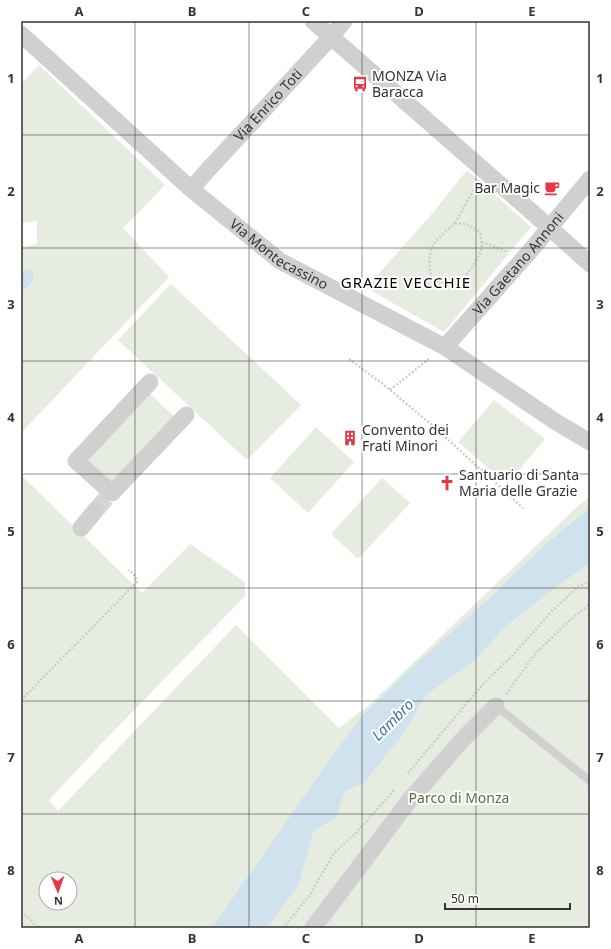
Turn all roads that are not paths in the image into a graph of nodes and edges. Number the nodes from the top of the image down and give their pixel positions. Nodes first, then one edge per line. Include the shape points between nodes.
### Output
1 (313, 21) edge
2 (344, 21) edge
3 (21, 34) edge
4 (331, 37) junction
5 (590, 179) edge
6 (191, 189) junction
7 (550, 227) junction
8 (590, 264) edge
9 (445, 347) junction
10 (150, 382) dead end
11 (186, 415) dead end
12 (589, 439) edge
13 (95, 511) tunnel mouth
14 (81, 528) dead end
15 (496, 706) joint
16 (590, 781) edge
17 (313, 928) edge

1 - 4 street
2 - 4 street, Via Enrico Toti
3 - 6 street, Via Montecassino
4 - 6 street, Via Enrico Toti
4 - 7 street
5 - 7 street, Via Gaetano Annoni
6 - 9 street, Via Montecassino via 280,261
7 - 8 street
7 - 9 street, Via Gaetano Annoni
9 - 12 street, Via Montecassino via 556,422
10 - 11 street via 76,461 110,495
13 - 14 street
15 - 16 lane
15 - 17 street via 462,738 408,802

